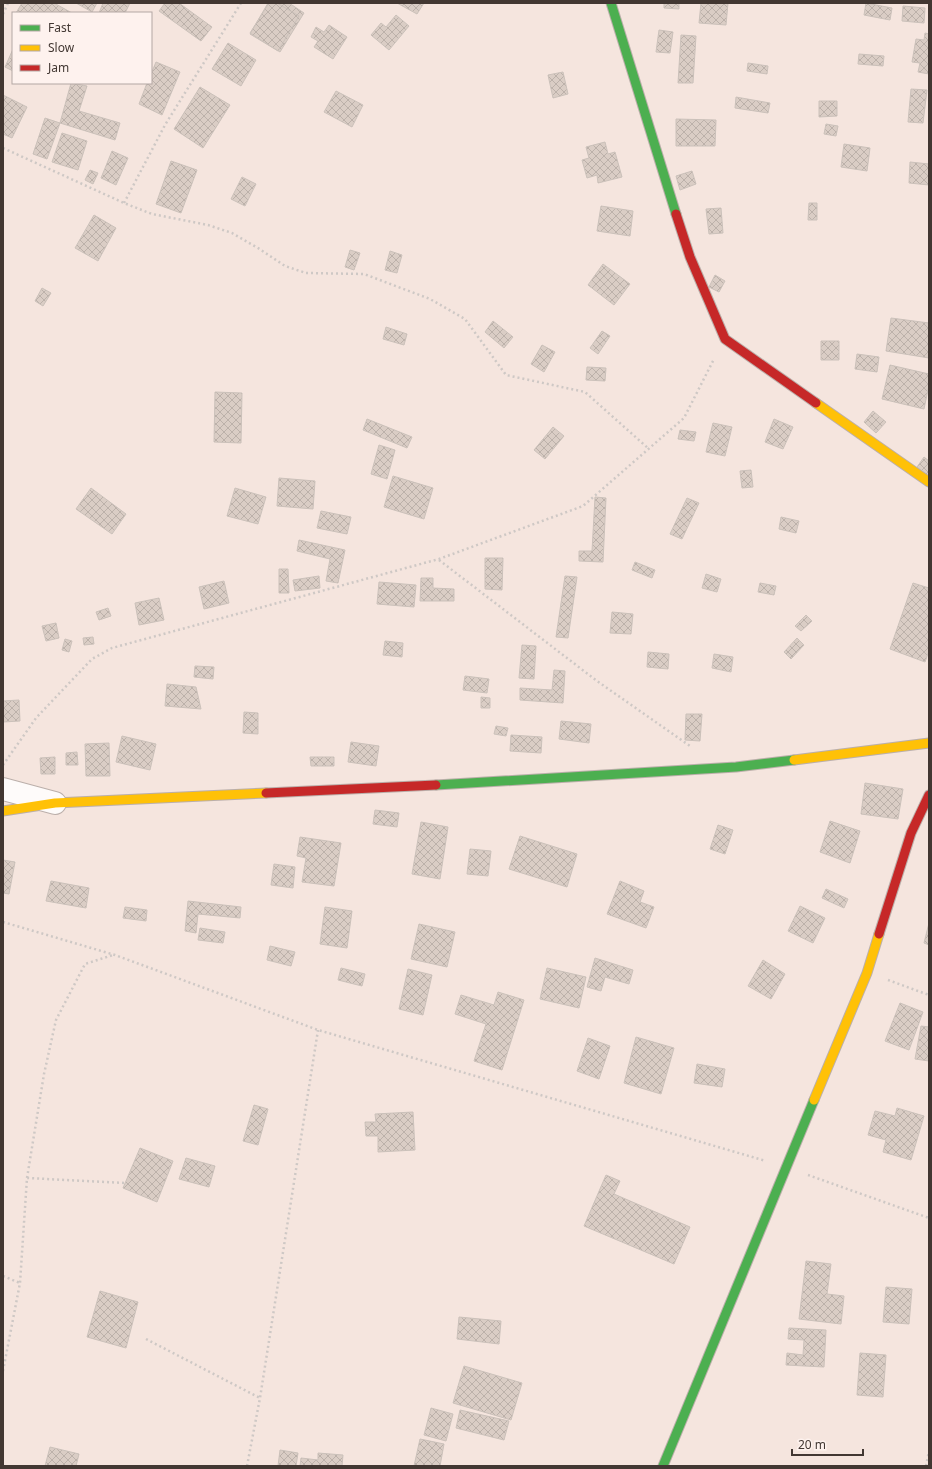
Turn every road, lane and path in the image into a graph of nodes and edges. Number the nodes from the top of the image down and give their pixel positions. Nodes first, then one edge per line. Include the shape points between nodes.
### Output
1 (8, 3) edge
2 (241, 3) edge
3 (611, 3) edge
4 (3, 14) edge
5 (3, 148) edge
6 (124, 203) junction
7 (725, 339) junction
8 (649, 449) junction
9 (929, 482) edge
10 (439, 559) junction
11 (929, 743) edge
12 (691, 747) dead end
13 (3, 765) edge
14 (3, 788) edge
15 (929, 795) edge
16 (55, 803) junction
17 (3, 811) edge
18 (3, 922) edge
19 (115, 955) junction
20 (867, 973) junction
21 (929, 995) edge
22 (318, 1030) junction
23 (788, 1168) junction
24 (27, 1178) junction
25 (125, 1183) dead end
26 (929, 1218) edge
27 (3, 1276) edge
28 (20, 1283) junction
29 (146, 1338) dead end
30 (3, 1370) edge
31 (260, 1398) junction
32 (929, 1451) edge
33 (247, 1466) edge
34 (664, 1466) edge
35 (926, 1466) edge

1 - 4 path
2 - 6 path via 165,126
3 - 7 street via 658,161 690,257
5 - 6 path
6 - 8 path via 152,214 208,225 232,233 284,266 306,273 364,274 430,299 464,318 506,375 585,392
7 - 8 path via 684,418
7 - 9 street
8 - 10 path via 583,506
10 - 12 path via 616,695
10 - 13 path via 112,648 92,659 36,718
11 - 16 street via 720,768 537,780
14 - 16 street
15 - 20 street via 911,833
16 - 17 street
18 - 19 path
19 - 22 path
19 - 24 path via 85,964 56,1020 44,1074
20 - 21 path
20 - 23 street
22 - 23 path
22 - 31 path
23 - 26 path
23 - 34 street
24 - 25 path
24 - 28 path
27 - 28 path
28 - 30 path
29 - 31 path
31 - 33 path
32 - 35 path

